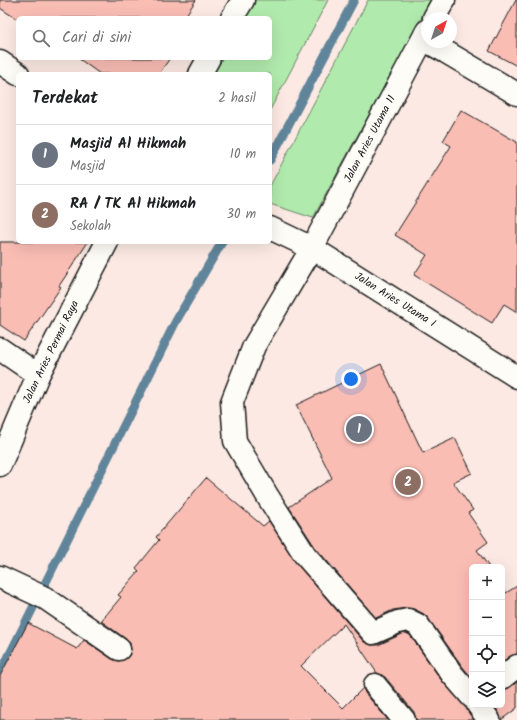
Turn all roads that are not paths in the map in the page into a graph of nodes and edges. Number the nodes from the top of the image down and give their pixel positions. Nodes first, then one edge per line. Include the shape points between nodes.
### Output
1 (243, 0) edge
2 (444, 0) edge
3 (437, 12) edge
4 (233, 16) edge
5 (421, 48) edge
6 (440, 48) edge
7 (208, 60) edge
8 (0, 62) edge
9 (201, 72) edge
10 (16, 73) edge
11 (517, 94) edge
12 (272, 229) edge
13 (106, 244) edge
14 (312, 248) junction
15 (0, 349) edge
16 (38, 375) junction
17 (517, 377) edge
18 (0, 465) edge
19 (0, 577) edge
20 (119, 648) dead end
21 (517, 666) edge
22 (505, 676) edge
23 (375, 685) dead end
24 (469, 694) edge
25 (480, 708) edge
26 (404, 720) edge
27 (489, 720) edge

1 - 4 street
2 - 3 street
5 - 14 street, Jalan Aries Utama 11
6 - 11 street
7 - 9 street
8 - 10 street
12 - 14 street, Jalan Aries Utama I
13 - 16 street, Jalan Aries Permai Raya
14 - 17 street, Jalan Aries Utama I
14 - 24 street, Jalan Aries Utama 11 via 254,346 232,402 235,441 305,555 373,633 408,620 418,625
15 - 16 street
16 - 18 street, Jalan Aries Permai Raya
19 - 20 street via 45,598
21 - 22 street
23 - 26 street
25 - 27 street

